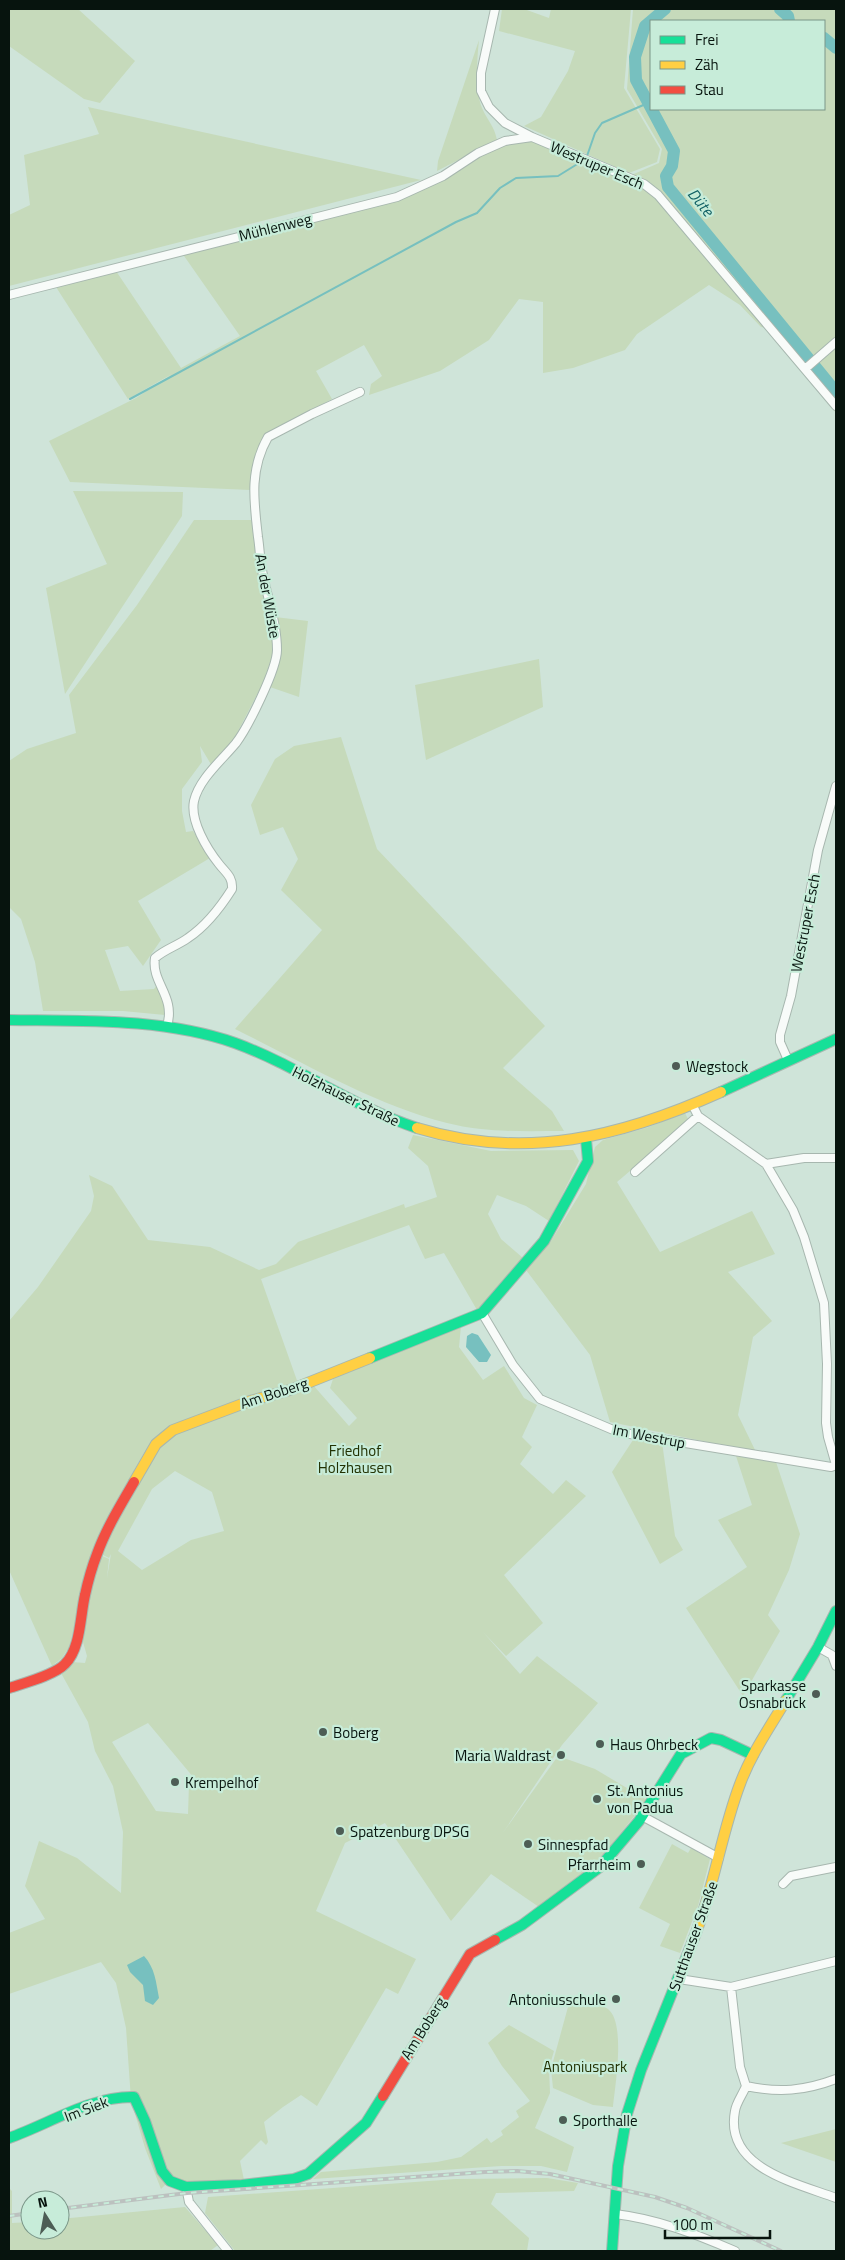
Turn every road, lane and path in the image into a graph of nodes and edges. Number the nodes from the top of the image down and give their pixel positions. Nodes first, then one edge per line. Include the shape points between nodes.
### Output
1 (495, 9) edge
2 (532, 137) junction
3 (9, 295) edge
4 (836, 342) edge
5 (807, 367) junction
6 (360, 392) dead end
7 (836, 406) edge
8 (836, 786) edge
9 (9, 1020) edge
10 (167, 1026) junction
11 (836, 1039) edge
12 (788, 1060) junction
13 (688, 1106) junction
14 (698, 1116) junction
15 (586, 1139) junction
16 (836, 1158) edge
17 (766, 1164) junction
18 (635, 1172) dead end
19 (482, 1313) junction
20 (836, 1465) edge
21 (836, 1611) edge
22 (818, 1647) junction
23 (836, 1666) edge
24 (9, 1688) edge
25 (753, 1755) junction
26 (642, 1816) junction
27 (719, 1858) junction
28 (836, 1867) edge
29 (783, 1884) dead end
30 (836, 1962) edge
31 (679, 1979) junction
32 (731, 1987) junction
33 (836, 2079) edge
34 (746, 2086) junction
35 (9, 2138) edge
36 (170, 2181) joint
37 (186, 2188) junction
38 (836, 2198) edge
39 (615, 2214) junction
40 (228, 2251) edge
41 (612, 2251) edge
42 (735, 2251) edge

1 - 2 street, Westruper Esch via 481,73 482,91 490,107 505,123
2 - 3 street, Mühlenweg via 506,142 478,153 443,176 397,197
2 - 5 street, Westruper Esch via 644,184 658,195
4 - 5 street
5 - 7 street, Westruper Esch
6 - 10 street, An der Wüste via 268,437 258,463 253,493 262,572 277,651 248,724 194,800 195,818 203,838 230,876 232,889 200,930 155,958 154,972 167,995 170,1008
8 - 12 street, Westruper Esch via 818,850 791,996 780,1035
9 - 10 street, Holzhauser Straße via 122,1021
10 - 15 street, Holzhauser Straße via 236,1044 379,1114 436,1134 494,1142 553,1143
11 - 12 street, Holzhauser Straße
12 - 13 street, Holzhauser Straße
13 - 14 street
13 - 15 street, Holzhauser Straße via 644,1123
14 - 17 street
14 - 18 street
15 - 19 street, Am Boberg via 588,1161 544,1241
16 - 17 street via 804,1158
17 - 20 street via 793,1210 824,1303 828,1364 826,1422
19 - 20 street, Im Westrup via 513,1365 540,1399 594,1423 618,1432 680,1443 831,1467
19 - 24 street, Am Boberg via 290,1390 172,1430 156,1444 114,1516 97,1554 74,1647 65,1665 55,1672
21 - 22 street, Sutthauser Straße
22 - 23 street via 832,1656
22 - 25 street, Sutthauser Straße
25 - 26 street, Am Boberg via 716,1738 707,1739 681,1754
25 - 27 street, Sutthauser Straße via 740,1783
26 - 27 street
26 - 37 street, Am Boberg via 600,1867 522,1925 470,1954 366,2123 314,2170 294,2179 242,2186
27 - 31 street, Sutthauser Straße via 704,1914
28 - 29 street via 791,1876
30 - 32 street
31 - 32 street
31 - 39 street, Sutthauser Straße via 627,2111 621,2140
32 - 34 street via 740,2067
33 - 34 street via 772,2092
34 - 38 street via 735,2110 735,2131 738,2142 752,2162 772,2174
35 - 36 street, Im Siek via 101,2100 134,2097 162,2171
36 - 37 street, Am Boberg
37 - 40 street via 189,2202
39 - 41 street, Sutthauser Straße
39 - 42 street via 643,2217 700,2235

